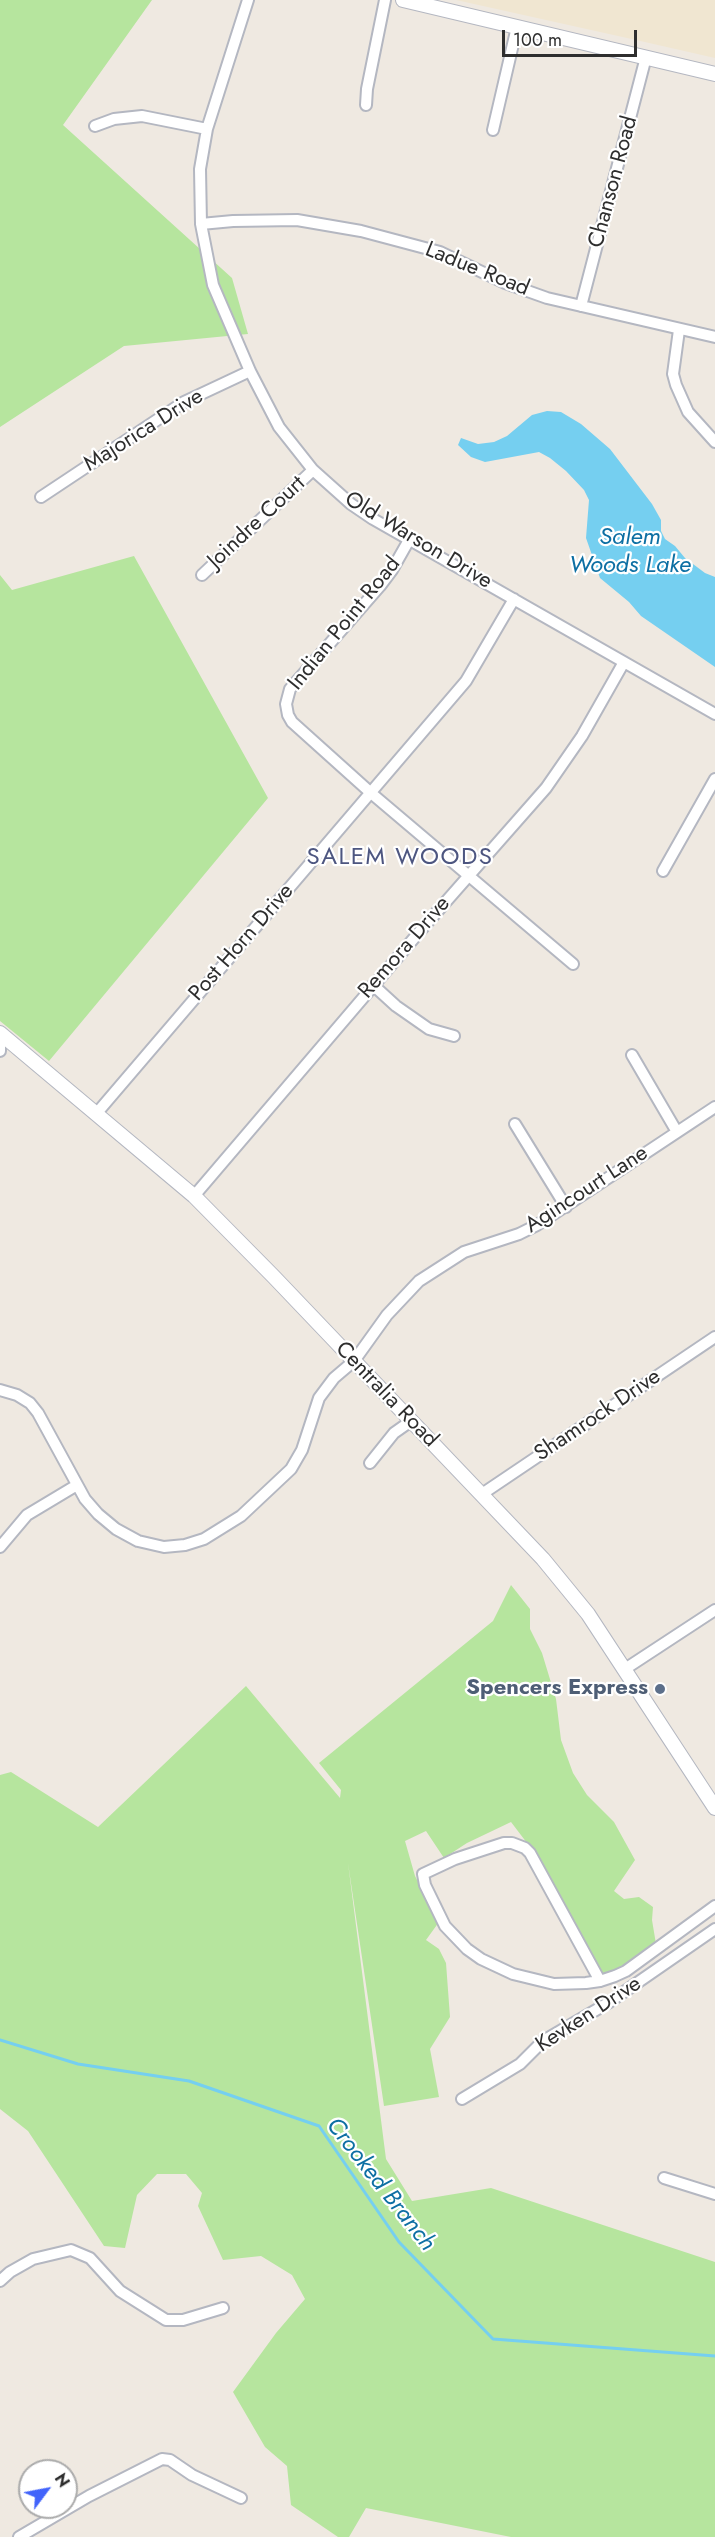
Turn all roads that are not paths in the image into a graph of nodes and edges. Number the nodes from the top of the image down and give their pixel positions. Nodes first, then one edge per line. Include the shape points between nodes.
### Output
1 (248, 0) edge
2 (385, 0) edge
3 (403, 0) edge
4 (517, 27) junction
5 (646, 57) junction
6 (715, 74) edge
7 (366, 105) dead end
8 (95, 126) dead end
9 (207, 129) junction
10 (493, 130) dead end
11 (201, 224) junction
12 (581, 306) junction
13 (679, 330) junction
14 (715, 337) edge
15 (250, 371) junction
16 (715, 442) edge
17 (313, 470) junction
18 (41, 497) dead end
19 (409, 540) junction
20 (202, 575) dead end
21 (514, 598) junction
22 (624, 662) junction
23 (715, 714) edge
24 (715, 779) edge
25 (371, 793) junction
26 (663, 871) dead end
27 (468, 876) junction
28 (573, 964) dead end
29 (373, 985) junction
30 (0, 1034) edge
31 (454, 1036) dead end
32 (0, 1051) edge
33 (632, 1055) dead end
34 (715, 1107) edge
35 (96, 1114) junction
36 (515, 1124) dead end
37 (678, 1132) junction
38 (194, 1196) junction
39 (566, 1207) junction
40 (715, 1337) edge
41 (354, 1361) junction
42 (0, 1390) edge
43 (411, 1421) junction
44 (370, 1463) dead end
45 (77, 1485) junction
46 (482, 1494) junction
47 (0, 1547) edge
48 (715, 1610) edge
49 (625, 1669) junction
50 (715, 1808) edge
51 (715, 1906) edge
52 (715, 1929) edge
53 (600, 1981) junction
54 (462, 2099) dead end
55 (664, 2178) dead end
56 (715, 2194) edge
57 (0, 2281) edge
58 (223, 2308) dead end
59 (241, 2498) dead end
60 (18, 2537) edge

1 - 9 street, Old Warson Drive
2 - 7 street
3 - 4 main road
4 - 5 main road
4 - 10 street
5 - 6 main road
5 - 12 street, Chanson Road
8 - 9 street via 142,116
9 - 11 street, Old Warson Drive via 201,169
11 - 12 street, Ladue Road via 297,219 361,231 440,252 524,290
11 - 15 street, Old Warson Drive via 213,285
12 - 13 street, Ladue Road
13 - 14 street, Ladue Road
13 - 16 street via 673,374 676,385 688,412
15 - 17 street, Old Warson Drive via 279,427
15 - 18 street, Majorica Drive via 184,402
17 - 19 street, Old Warson Drive via 351,504
17 - 20 street, Joindre Court
19 - 21 street, Old Warson Drive
19 - 25 street, Indian Point Road via 380,586 287,696 286,709 292,722
21 - 22 street, Old Warson Drive
21 - 25 street, Post Horn Drive via 466,681
22 - 23 street, Old Warson Drive
22 - 27 street, Remora Drive via 565,763
24 - 26 street
25 - 27 street
25 - 35 street, Post Horn Drive
27 - 28 street
27 - 29 street, Remora Drive
29 - 31 street via 429,1029
29 - 38 street, Remora Drive
30 - 32 street
30 - 35 main road, Centralia Road
33 - 37 street
34 - 37 street, Agincourt Lane
35 - 38 main road, Centralia Road
36 - 39 street
37 - 39 street, Agincourt Lane
38 - 41 main road, Centralia Road
39 - 41 street, Agincourt Lane via 519,1234 464,1252 433,1271 404,1296
40 - 46 street, Shamrock Drive
41 - 43 main road, Centralia Road
41 - 45 street, Agincourt Lane via 319,1398 302,1450 291,1469 241,1516 204,1539 164,1547 138,1541 98,1514
42 - 45 street, Agincourt Lane via 17,1395 34,1408
43 - 44 street via 394,1433
43 - 46 main road, Centralia Road
45 - 47 street via 27,1515
46 - 49 main road, Centralia Road via 568,1588
48 - 49 street
49 - 50 main road, Centralia Road
51 - 53 street via 639,1964
52 - 54 street, Kevken Drive via 608,2003 543,2041 520,2064
53 - 53 street via 554,1984 513,1974 481,1959 445,1926 423,1874 455,1858 504,1843 525,1848
55 - 56 street
57 - 58 street via 33,2259 71,2250 90,2258 120,2291 166,2320 183,2320
59 - 60 street via 162,2459

